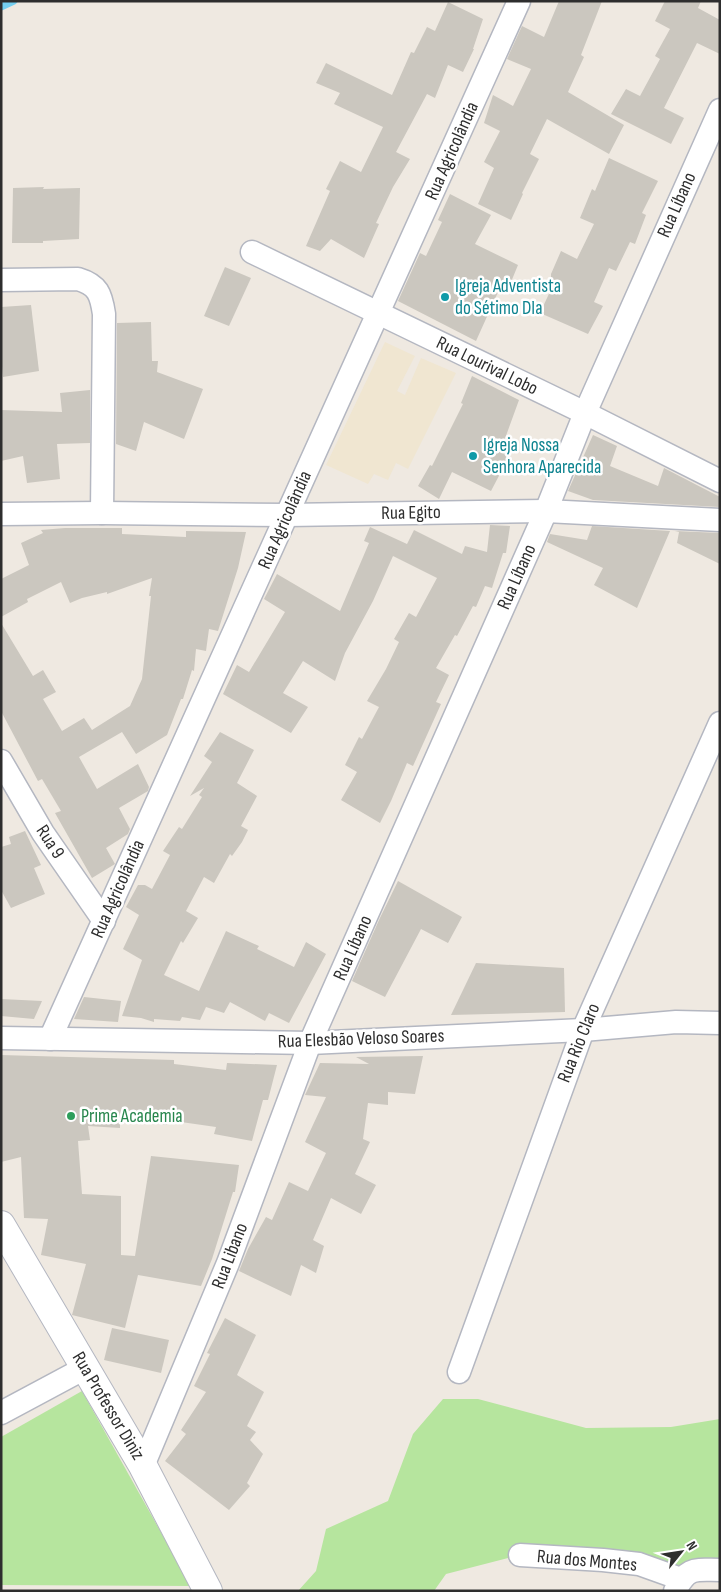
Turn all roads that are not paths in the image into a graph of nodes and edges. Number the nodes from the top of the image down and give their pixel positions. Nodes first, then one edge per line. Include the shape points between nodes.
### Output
1 (519, 1) edge
2 (720, 110) edge
3 (252, 252) dead end
4 (1, 280) edge
5 (378, 313) junction
6 (585, 413) junction
7 (720, 481) edge
8 (546, 511) junction
9 (102, 513) junction
10 (1, 514) edge
11 (287, 515) junction
12 (720, 520) edge
13 (720, 722) edge
14 (1, 761) edge
15 (104, 921) junction
16 (720, 1023) edge
17 (583, 1030) junction
18 (1, 1038) edge
19 (50, 1038) junction
20 (310, 1044) junction
21 (1, 1225) edge
22 (85, 1368) junction
23 (459, 1372) dead end
24 (1, 1413) edge
25 (143, 1466) junction
26 (520, 1555) dead end
27 (720, 1570) edge
28 (678, 1585) edge
29 (208, 1591) edge

1 - 5 street, Rua Agricolândia
2 - 6 street, Rua Líbano
3 - 5 street, Rua Lourival Lobo
4 - 9 street via 78,279 94,286 101,296 104,314
5 - 6 street, Rua Lourival Lobo
5 - 11 street, Rua Agricolândia
6 - 7 street, Rua Lourival Lobo
6 - 8 street, Rua Líbano
8 - 11 street, Rua Egito
8 - 12 street, Rua Egito
8 - 20 street, Rua Líbano
9 - 10 street, Rua Egito
9 - 11 street, Rua Egito
11 - 15 street, Rua Agricolândia
13 - 17 street, Rua Rio Claro
14 - 15 street, Rua 9 via 43,833
15 - 19 street, Rua Agricolândia
16 - 17 street, Rua Elesbão Veloso Soares via 676,1022
17 - 20 street, Rua Elesbão Veloso Soares
17 - 23 street, Rua Rio Claro
18 - 19 street, Rua Elesbão Veloso Soares
19 - 20 street, Rua Elesbão Veloso Soares
20 - 25 street, Rua Libano via 228,1263
21 - 22 street, Rua Professor Diniz
22 - 24 street
22 - 25 street, Rua Professor Diniz
25 - 29 street, Rua Professor Diniz
26 - 28 street, Rua dos Montes via 639,1564
27 - 28 street, Rua dos Montes via 694,1570

